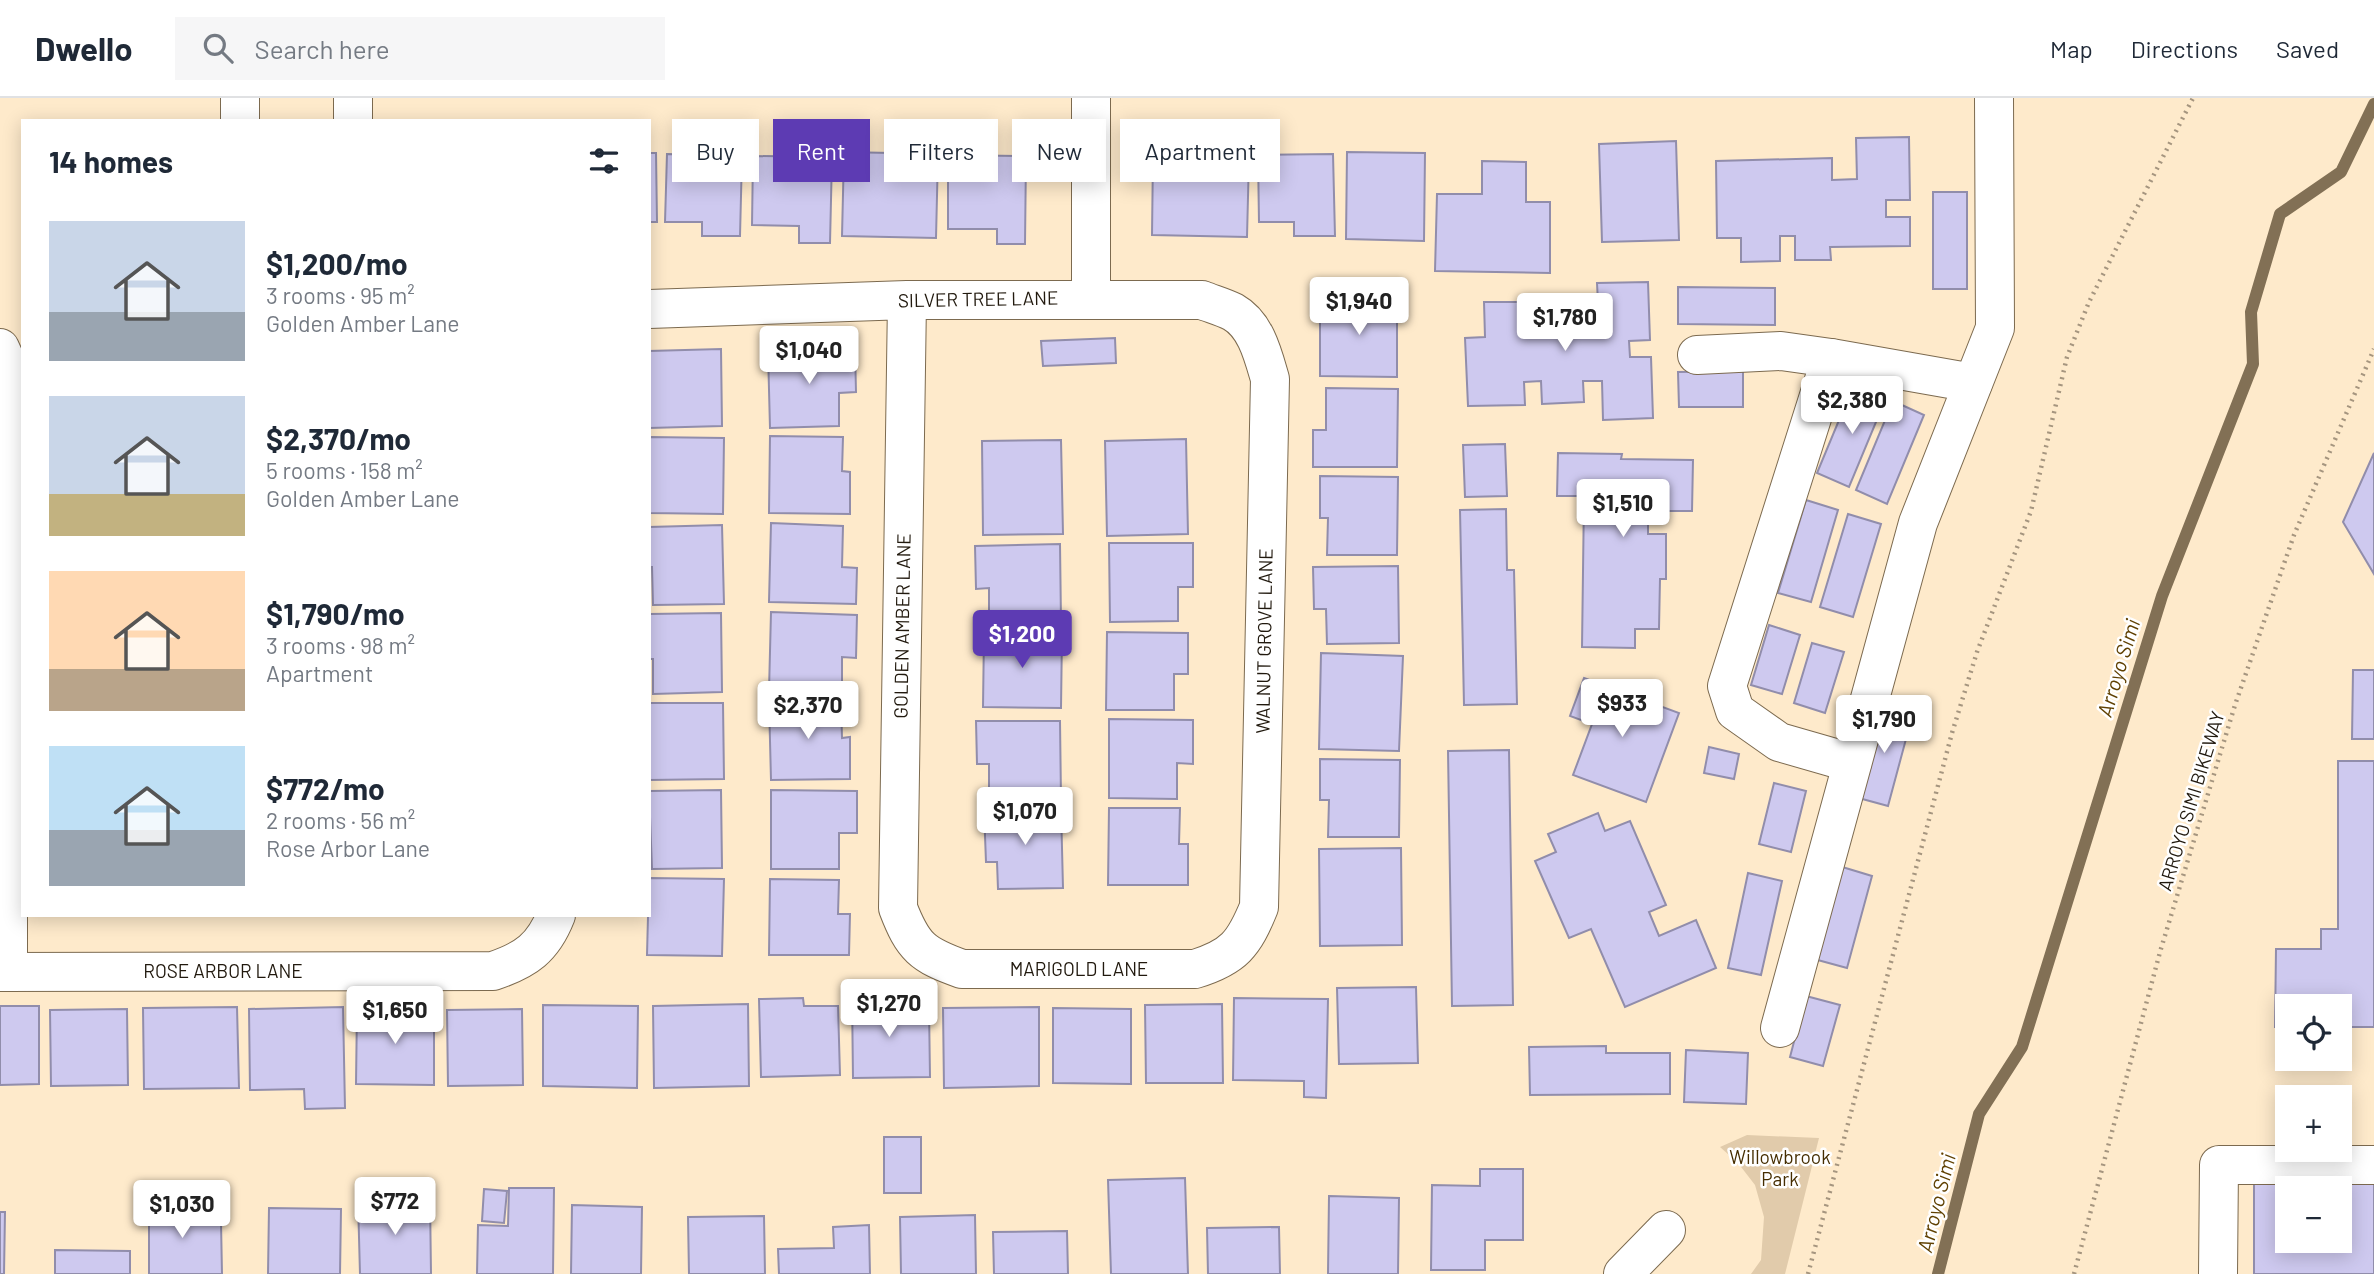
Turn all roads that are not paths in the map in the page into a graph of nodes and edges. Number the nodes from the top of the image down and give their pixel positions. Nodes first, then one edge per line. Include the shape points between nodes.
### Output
1 (240, 98) edge
2 (353, 98) edge
3 (1091, 98) edge
4 (1994, 98) edge
5 (240, 119) edge
6 (353, 119) edge
7 (1091, 298) junction
8 (907, 300) junction
9 (651, 309) edge
10 (1253, 333) joint
11 (0, 348) edge
12 (1697, 355) dead end
13 (1831, 358) junction
14 (1973, 383) junction
15 (4, 639) edge
16 (1852, 763) junction
17 (555, 917) edge
18 (1239, 946) joint
19 (919, 947) joint
20 (4, 972) edge
21 (1780, 1028) dead end
22 (2374, 1165) edge
23 (1666, 1230) dead end
24 (1623, 1274) edge
25 (2218, 1274) edge

1 - 5 street
2 - 6 street
3 - 7 street
4 - 14 street via 1995,328
7 - 8 street, SILVER TREE LANE
7 - 10 street, SILVER TREE LANE via 1202,300 1235,314
8 - 9 street, SILVER TREE LANE
8 - 19 street, GOLDEN AMBER LANE via 898,908 908,934
10 - 18 street, WALNUT GROVE LANE via 1270,379 1259,908
11 - 15 street via 8,377
12 - 13 street via 1781,351
13 - 14 street
13 - 16 street via 1727,686 1735,711 1779,742
14 - 16 street via 1918,523
15 - 20 street
16 - 21 street
17 - 20 street, ROSE ARBOR LANE via 549,934 527,958 494,971
18 - 19 street, MARIGOLD LANE via 1215,963 1195,969 962,969 936,960
22 - 25 street via 2219,1165
23 - 24 street

